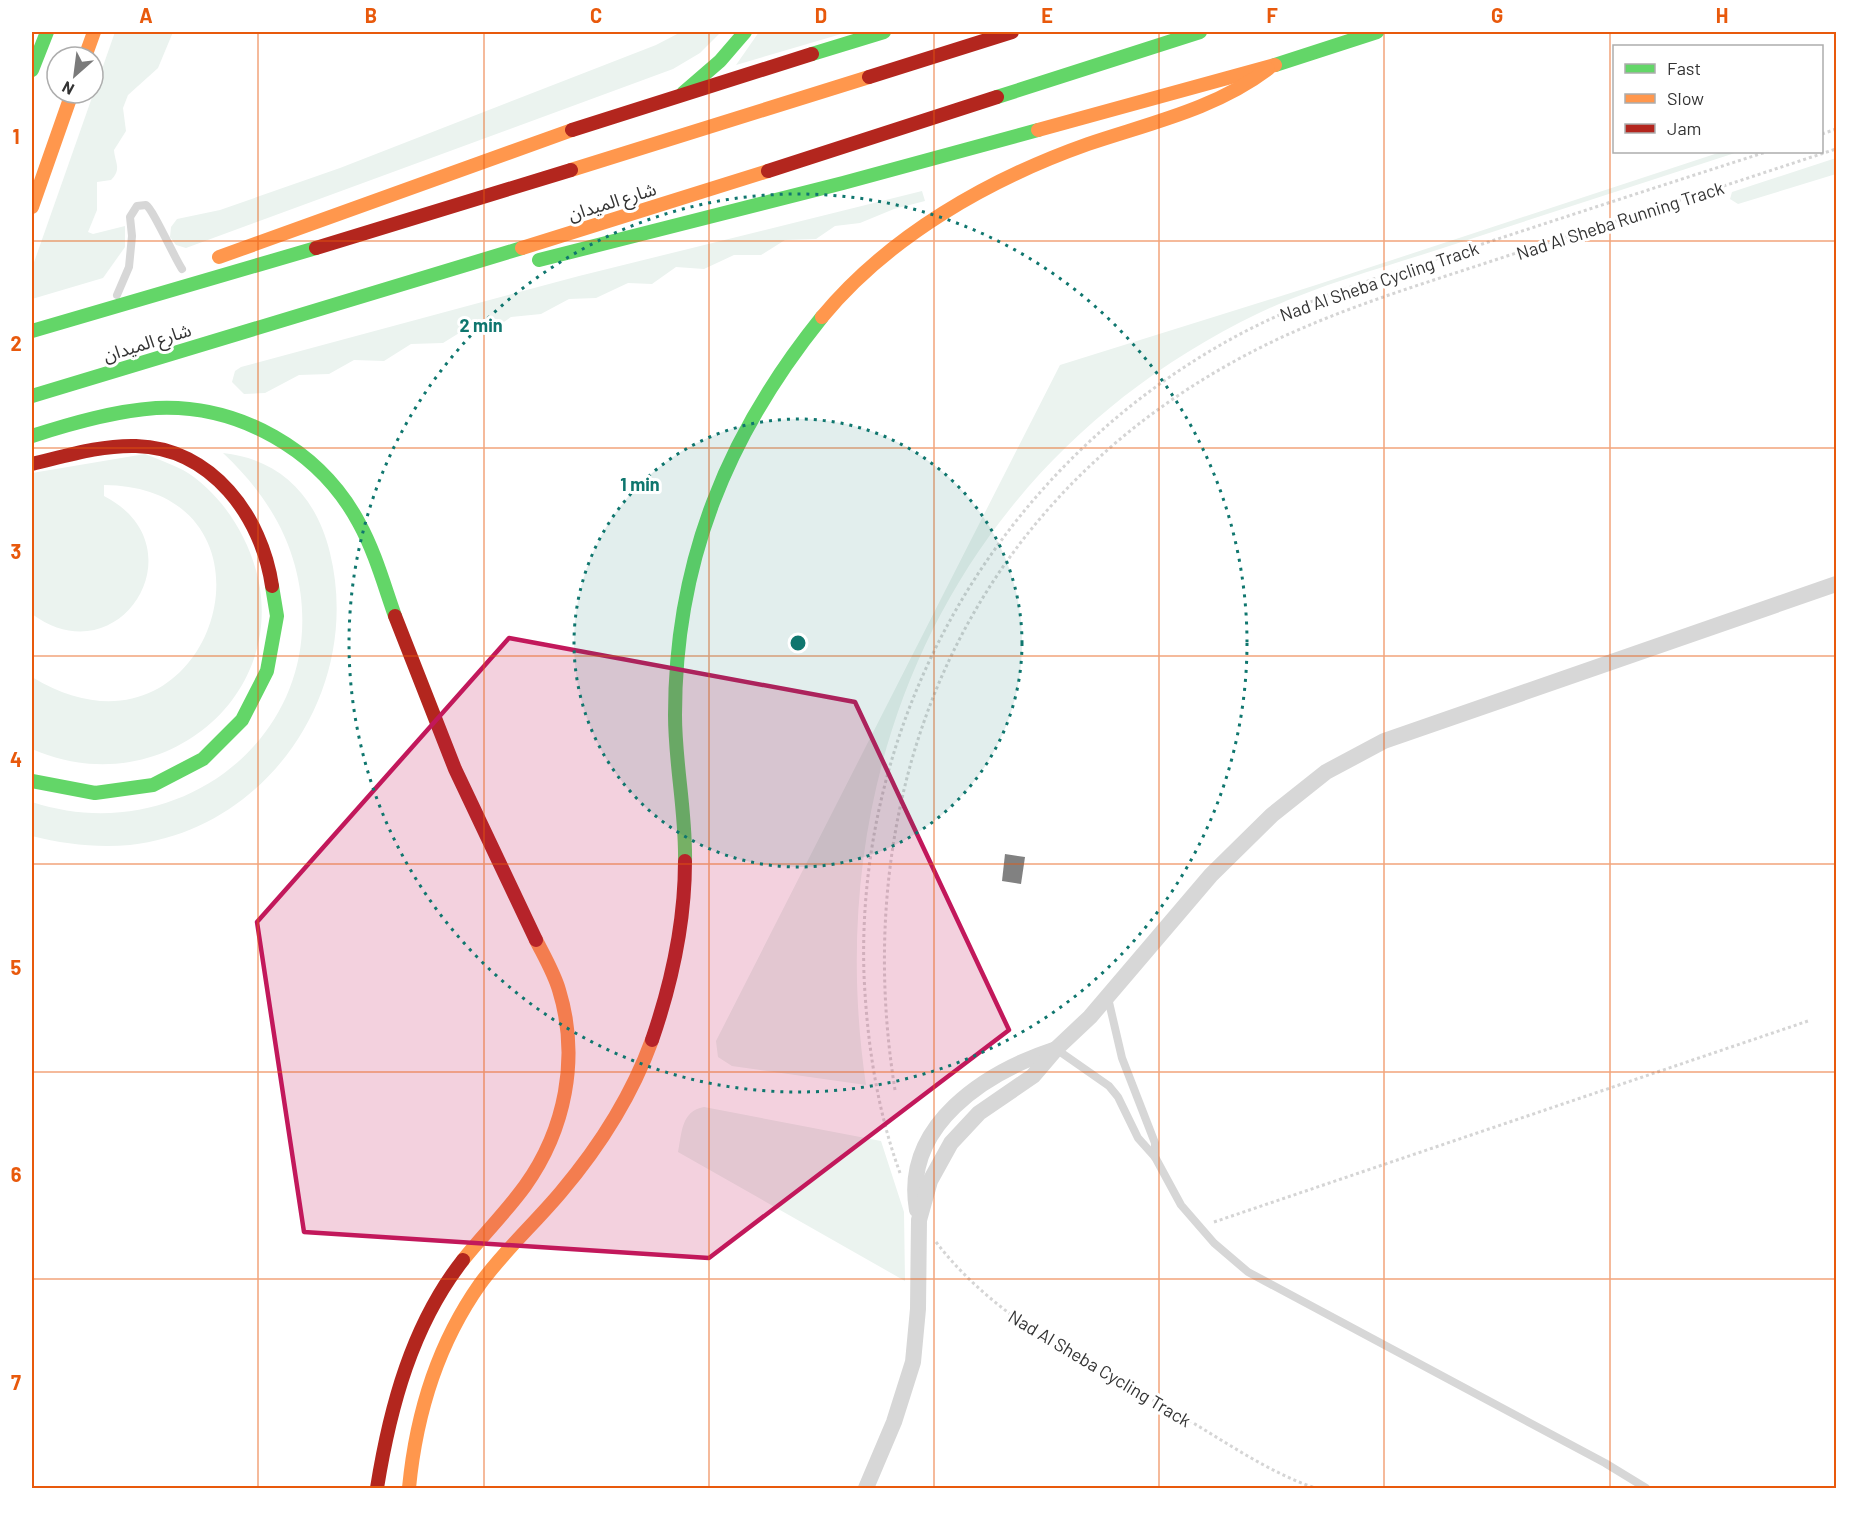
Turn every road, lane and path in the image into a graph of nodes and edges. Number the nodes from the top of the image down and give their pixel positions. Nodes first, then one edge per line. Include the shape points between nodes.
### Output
1 (47, 32) edge
2 (745, 32) edge
3 (884, 32) edge
4 (1012, 32) edge
5 (1200, 32) edge
6 (1377, 32) edge
7 (1271, 66) junction
8 (32, 70) edge
9 (679, 96) junction
10 (68, 105) edge
11 (1836, 149) edge
12 (1763, 153) edge
13 (32, 207) edge
14 (188, 268) joint
15 (428, 276) junction
16 (150, 282) dead end
17 (117, 295) junction
18 (54, 324) junction
19 (32, 331) edge
20 (32, 396) edge
21 (32, 436) edge
22 (32, 464) edge
23 (1836, 584) edge
24 (32, 781) edge
25 (1108, 997) junction
26 (1808, 1021) dead end
27 (1056, 1049) junction
28 (895, 1090) dead end
29 (1155, 1157) junction
30 (900, 1175) dead end
31 (919, 1220) junction
32 (1198, 1227) junction
33 (377, 1488) edge
34 (409, 1488) edge
35 (866, 1488) edge
36 (1315, 1488) edge
37 (1646, 1488) edge

1 - 8 main road
2 - 9 main road via 720,61
3 - 9 main road
4 - 18 main road via 402,223
5 - 15 main road, شارع الميدان via 660,206
6 - 7 main road
7 - 15 main road via 843,183 521,264
7 - 34 main road via 1228,95 1017,173 925,226 875,265 830,308 757,408 715,492 682,606 675,715 684,812 685,879 678,946 661,1012 637,1075 604,1134 564,1188 496,1263 450,1334 420,1414
9 - 14 main road via 540,140
10 - 13 main road
11 - 28 path, Nad Al Sheba Running Track via 1317,322 1195,384 1084,472 1033,528 984,597 936,689 910,760 893,834 884,915 884,1005
12 - 30 path, Nad Al Sheba Cycling Track via 1352,286 1280,314 1211,350 1146,393 1080,449 1028,505 977,573 939,637 893,752 874,836 865,920 865,1000 875,1081
14 - 17 lane via 163,238 153,211 146,205 137,206 130,217 129,267
15 - 20 main road, شارع الميدان
16 - 17 main road
17 - 18 main road
18 - 19 main road
21 - 33 main road via 129,412 196,410 261,430 300,453 325,476 347,502 368,542 455,769 559,990 566,1012 570,1059 557,1128 537,1170 466,1254 418,1335 390,1414
22 - 24 main road via 133,445 170,450 205,467 234,495 256,529 278,605 274,648 261,688 240,725 210,756 174,778 133,791 90,795
23 - 25 street via 1416,729 1354,756 1298,792 1240,845
25 - 27 street
25 - 29 lane via 1122,1058 1152,1132
26 - 32 path
27 - 29 lane via 1109,1086 1142,1145
27 - 31 street via 1033,1076 979,1113 951,1143 930,1181
29 - 32 lane
31 - 35 street via 913,1362 894,1422
31 - 36 path, Nad Al Sheba Cycling Track via 977,1288 1021,1323 1268,1466
32 - 37 lane via 1230,1258 1267,1284

